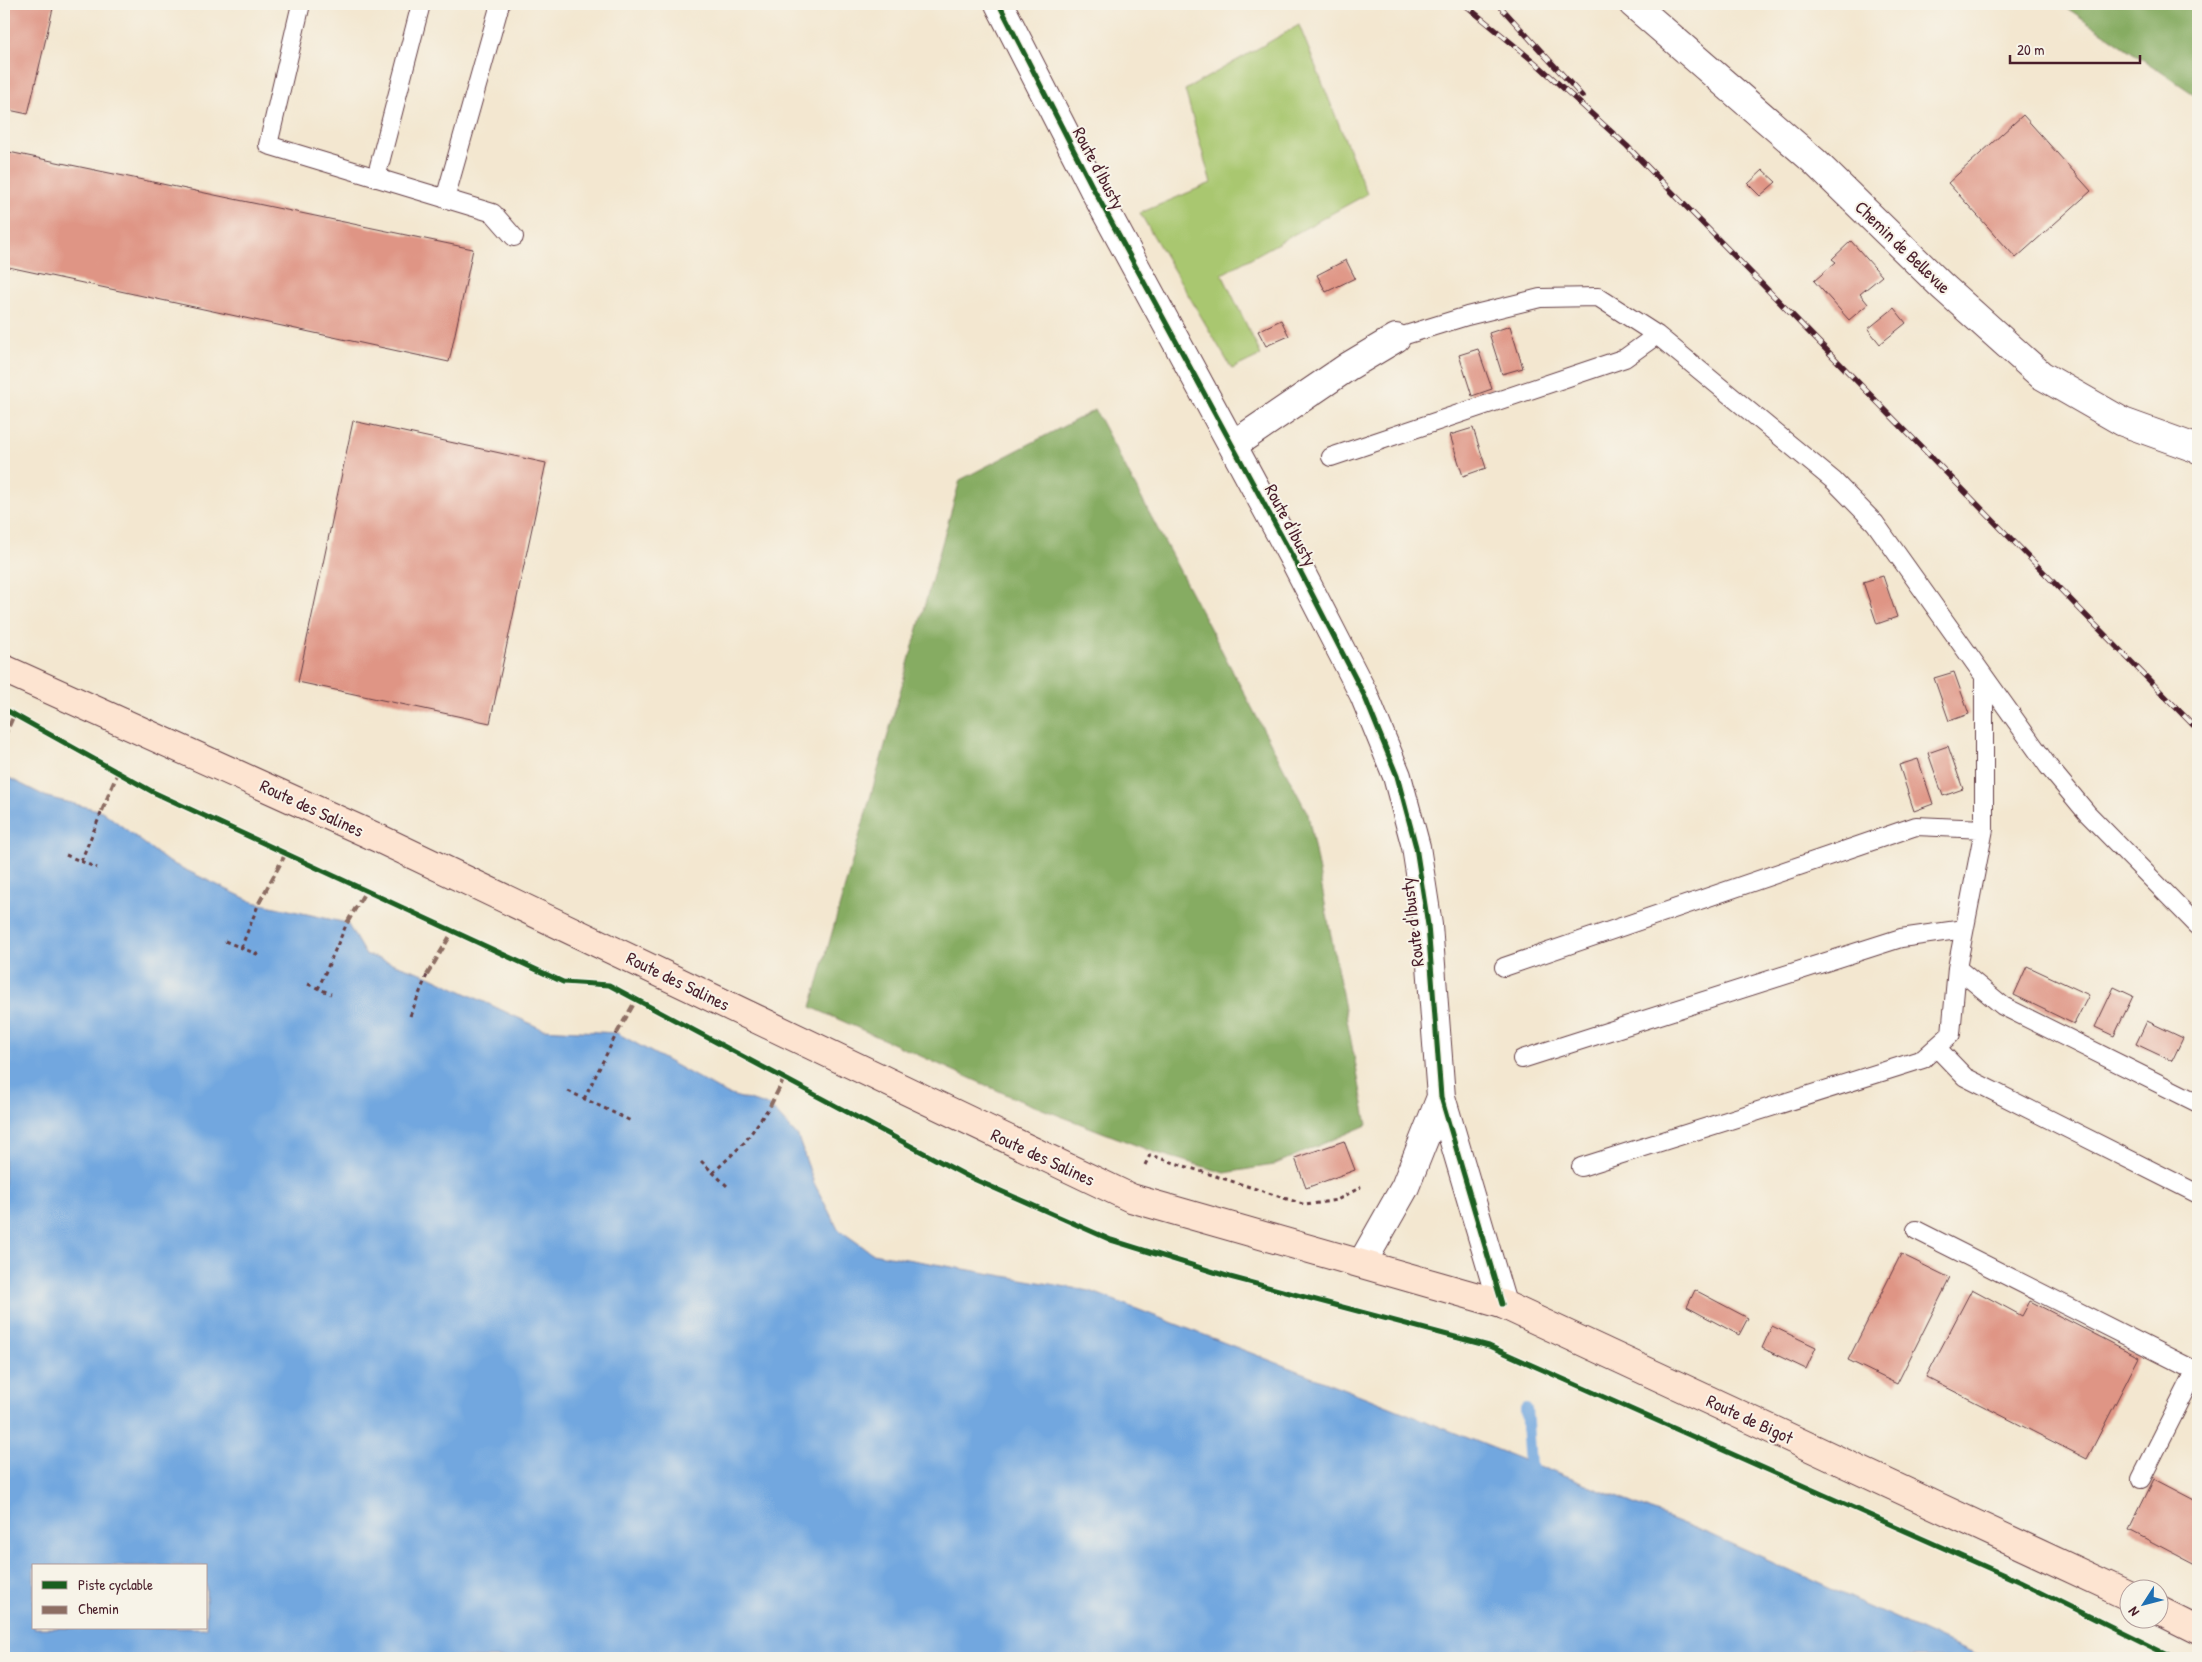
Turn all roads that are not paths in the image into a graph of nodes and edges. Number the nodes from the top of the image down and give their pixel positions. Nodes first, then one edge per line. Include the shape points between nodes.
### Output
1 (301, 4) edge
2 (421, 4) edge
3 (500, 4) edge
4 (999, 4) edge
5 (1633, 4) edge
6 (376, 178) junction
7 (445, 199) junction
8 (514, 237) dead end
9 (1657, 335) junction
10 (1396, 338) joint
11 (1233, 445) junction
12 (2198, 449) edge
13 (1331, 457) dead end
14 (4, 670) edge
15 (1984, 676) junction
16 (1984, 829) junction
17 (2198, 926) edge
18 (1964, 929) junction
19 (1504, 967) dead end
20 (1957, 968) junction
21 (1936, 1047) junction
22 (1522, 1059) dead end
23 (1442, 1098) junction
24 (2198, 1103) edge
25 (1581, 1167) dead end
26 (2198, 1194) edge
27 (1916, 1230) dead end
28 (1362, 1263) junction
29 (1502, 1304) junction
30 (2197, 1371) edge
31 (2141, 1480) dead end
32 (2120, 1591) edge
33 (2170, 1615) edge
34 (2198, 1630) edge

1 - 6 lane via 268,145
2 - 6 lane
3 - 7 lane
4 - 11 street, Route d'Ibusty via 1093,188
5 - 12 street, Chemin de Bellevue via 1814,161 1942,286 2041,375 2123,422
6 - 7 lane
7 - 8 lane via 493,213
9 - 10 lane via 1598,297 1589,297 1540,298
9 - 13 lane via 1625,358
9 - 15 lane via 1834,482 1875,523
10 - 11 street
11 - 23 street, Route d'Ibusty via 1364,695 1397,776 1416,847 1428,925
14 - 28 main road, Route des Salines via 378,838 1131,1198
15 - 16 lane
15 - 17 lane via 2048,766 2087,813
16 - 18 lane
16 - 19 lane via 1916,826
18 - 20 lane
18 - 22 lane via 1901,938
20 - 21 lane via 1951,1034
20 - 24 lane via 2003,1006
21 - 25 lane via 1923,1058
21 - 26 lane via 1965,1077
23 - 28 street via 1402,1192
23 - 29 street, Route d'Ibusty
27 - 30 lane
28 - 29 main road, Route de Bigot
29 - 32 main road, Route de Bigot
30 - 31 lane
33 - 34 main road

